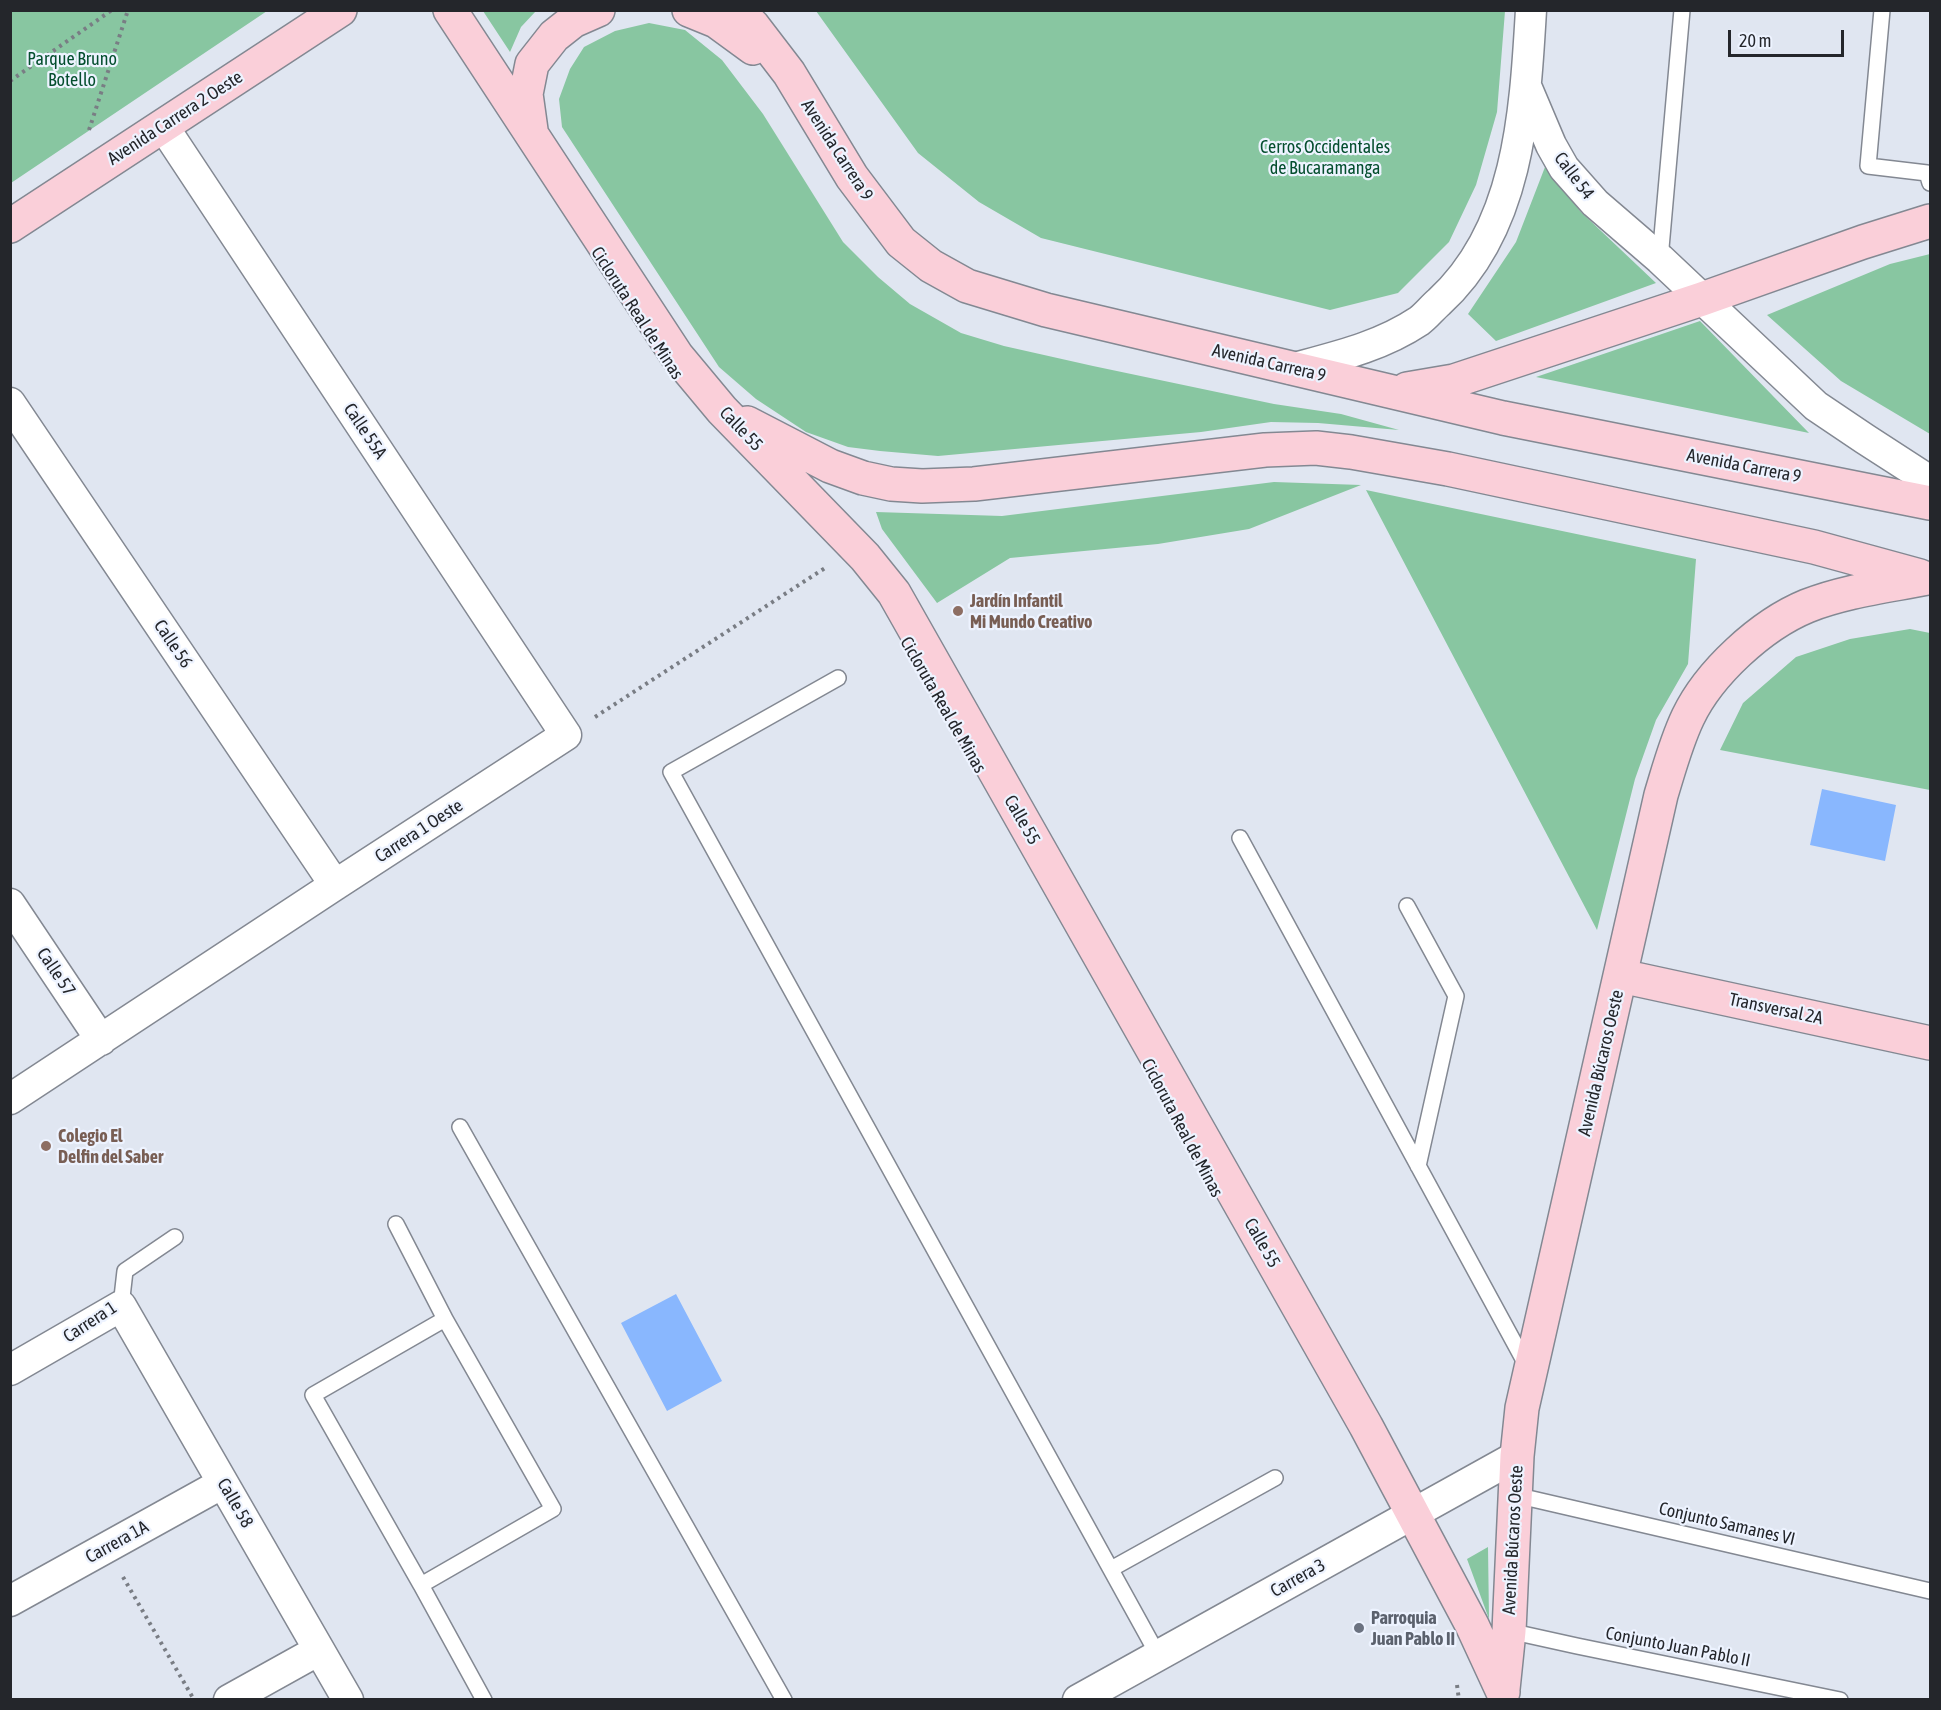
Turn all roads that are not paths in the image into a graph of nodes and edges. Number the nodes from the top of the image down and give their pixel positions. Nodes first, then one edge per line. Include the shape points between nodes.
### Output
1 (340, 10) edge
2 (450, 10) edge
3 (598, 10) edge
4 (689, 10) edge
5 (737, 10) edge
6 (1531, 10) edge
7 (1682, 10) edge
8 (1882, 10) edge
9 (789, 74) junction
10 (1526, 86) junction
11 (163, 126) junction
12 (532, 135) junction
13 (1930, 183) edge
14 (1930, 221) edge
15 (10, 226) edge
16 (1660, 259) junction
17 (1702, 298) junction
18 (1291, 369) junction
19 (1388, 390) junction
20 (10, 404) edge
21 (722, 410) junction
22 (1930, 481) edge
23 (1930, 503) edge
24 (1929, 579) edge
25 (838, 678) dead end
26 (566, 735) joint
27 (1240, 838) dead end
28 (335, 885) junction
29 (10, 904) edge
30 (1407, 906) dead end
31 (1621, 976) junction
32 (101, 1040) junction
33 (1930, 1043) edge
34 (10, 1099) edge
35 (460, 1126) dead end
36 (1418, 1167) junction
37 (396, 1224) dead end
38 (175, 1237) dead end
39 (121, 1306) junction
40 (445, 1319) junction
41 (10, 1370) edge
42 (1531, 1373) junction
43 (1517, 1456) junction
44 (1275, 1478) dead end
45 (224, 1483) junction
46 (1515, 1495) junction
47 (1413, 1514) junction
48 (1111, 1569) junction
49 (421, 1585) junction
50 (1930, 1591) edge
51 (10, 1600) edge
52 (1509, 1631) junction
53 (319, 1650) junction
54 (1158, 1655) junction
55 (1502, 1696) edge
56 (229, 1700) edge
57 (348, 1700) edge
58 (484, 1700) edge
59 (784, 1700) edge
60 (1078, 1700) edge
61 (1840, 1700) edge

1 - 11 main road, Avenida Carrera 2 Oeste
2 - 12 main road, Calle 55
3 - 12 main road via 573,21 554,36 532,64 526,94
4 - 9 main road via 716,21
5 - 9 main road, Avenida Carrera 9
6 - 10 street, Calle 54
7 - 16 lane
8 - 13 lane via 1868,166 1927,173
9 - 18 main road, Avenida Carrera 9 via 876,211 902,243 931,266 967,286 1046,310
10 - 16 street, Calle 54 via 1551,145 1576,184
10 - 18 street via 1521,132 1496,218 1478,255 1454,289 1420,320 1384,341
11 - 15 main road, Avenida Carrera 2 Oeste
11 - 26 street, Calle 55A
12 - 21 main road, Calle 55 via 677,356
14 - 17 main road
16 - 17 street, Calle 54
17 - 19 main road via 1454,381
17 - 22 street, Calle 54 via 1816,406
18 - 19 main road, Avenida Carrera 9
19 - 23 main road, Avenida Carrera 9 via 1547,428
20 - 28 street, Calle 56
21 - 24 main road via 830,466 891,484 974,484 1265,450 1316,448 1437,467 1814,547
21 - 47 main road, Calle 55 via 880,573 894,593
24 - 31 main road, Avenida Búcaros Oeste via 1806,607 1769,627 1731,659 1709,685 1688,716 1673,754
25 - 48 lane via 671,772
26 - 28 street, Carrera 1 Oeste
27 - 36 lane
28 - 32 street, Carrera 1 Oeste
29 - 32 street, Calle 57
30 - 36 lane via 1456,996
31 - 33 main road, Transversal 2A
31 - 42 main road, Avenida Búcaros Oeste
32 - 34 street, Carrera 1 Oeste
35 - 59 lane
36 - 42 lane
37 - 40 lane
38 - 39 lane, Carrera 1 via 125,1271
39 - 41 street, Carrera 1
39 - 45 street, Calle 58
40 - 49 lane via 313,1395
40 - 49 lane via 553,1509
42 - 43 main road, Avenida Búcaros Oeste via 1522,1408
43 - 46 main road, Avenida Búcaros Oeste
43 - 47 street, Carrera 3
44 - 48 lane
45 - 51 street, Carrera 1A
45 - 53 street, Calle 58
46 - 50 lane, Conjunto Samanes VI
46 - 52 main road, Avenida Búcaros Oeste
47 - 54 street, Carrera 3
47 - 55 main road, Calle 55 via 1472,1625
48 - 54 lane
49 - 58 lane
52 - 55 main road, Avenida Búcaros Oeste
52 - 61 lane, Conjunto Juan Pablo II
53 - 56 street
53 - 57 street, Calle 58
54 - 60 street, Carrera 3

